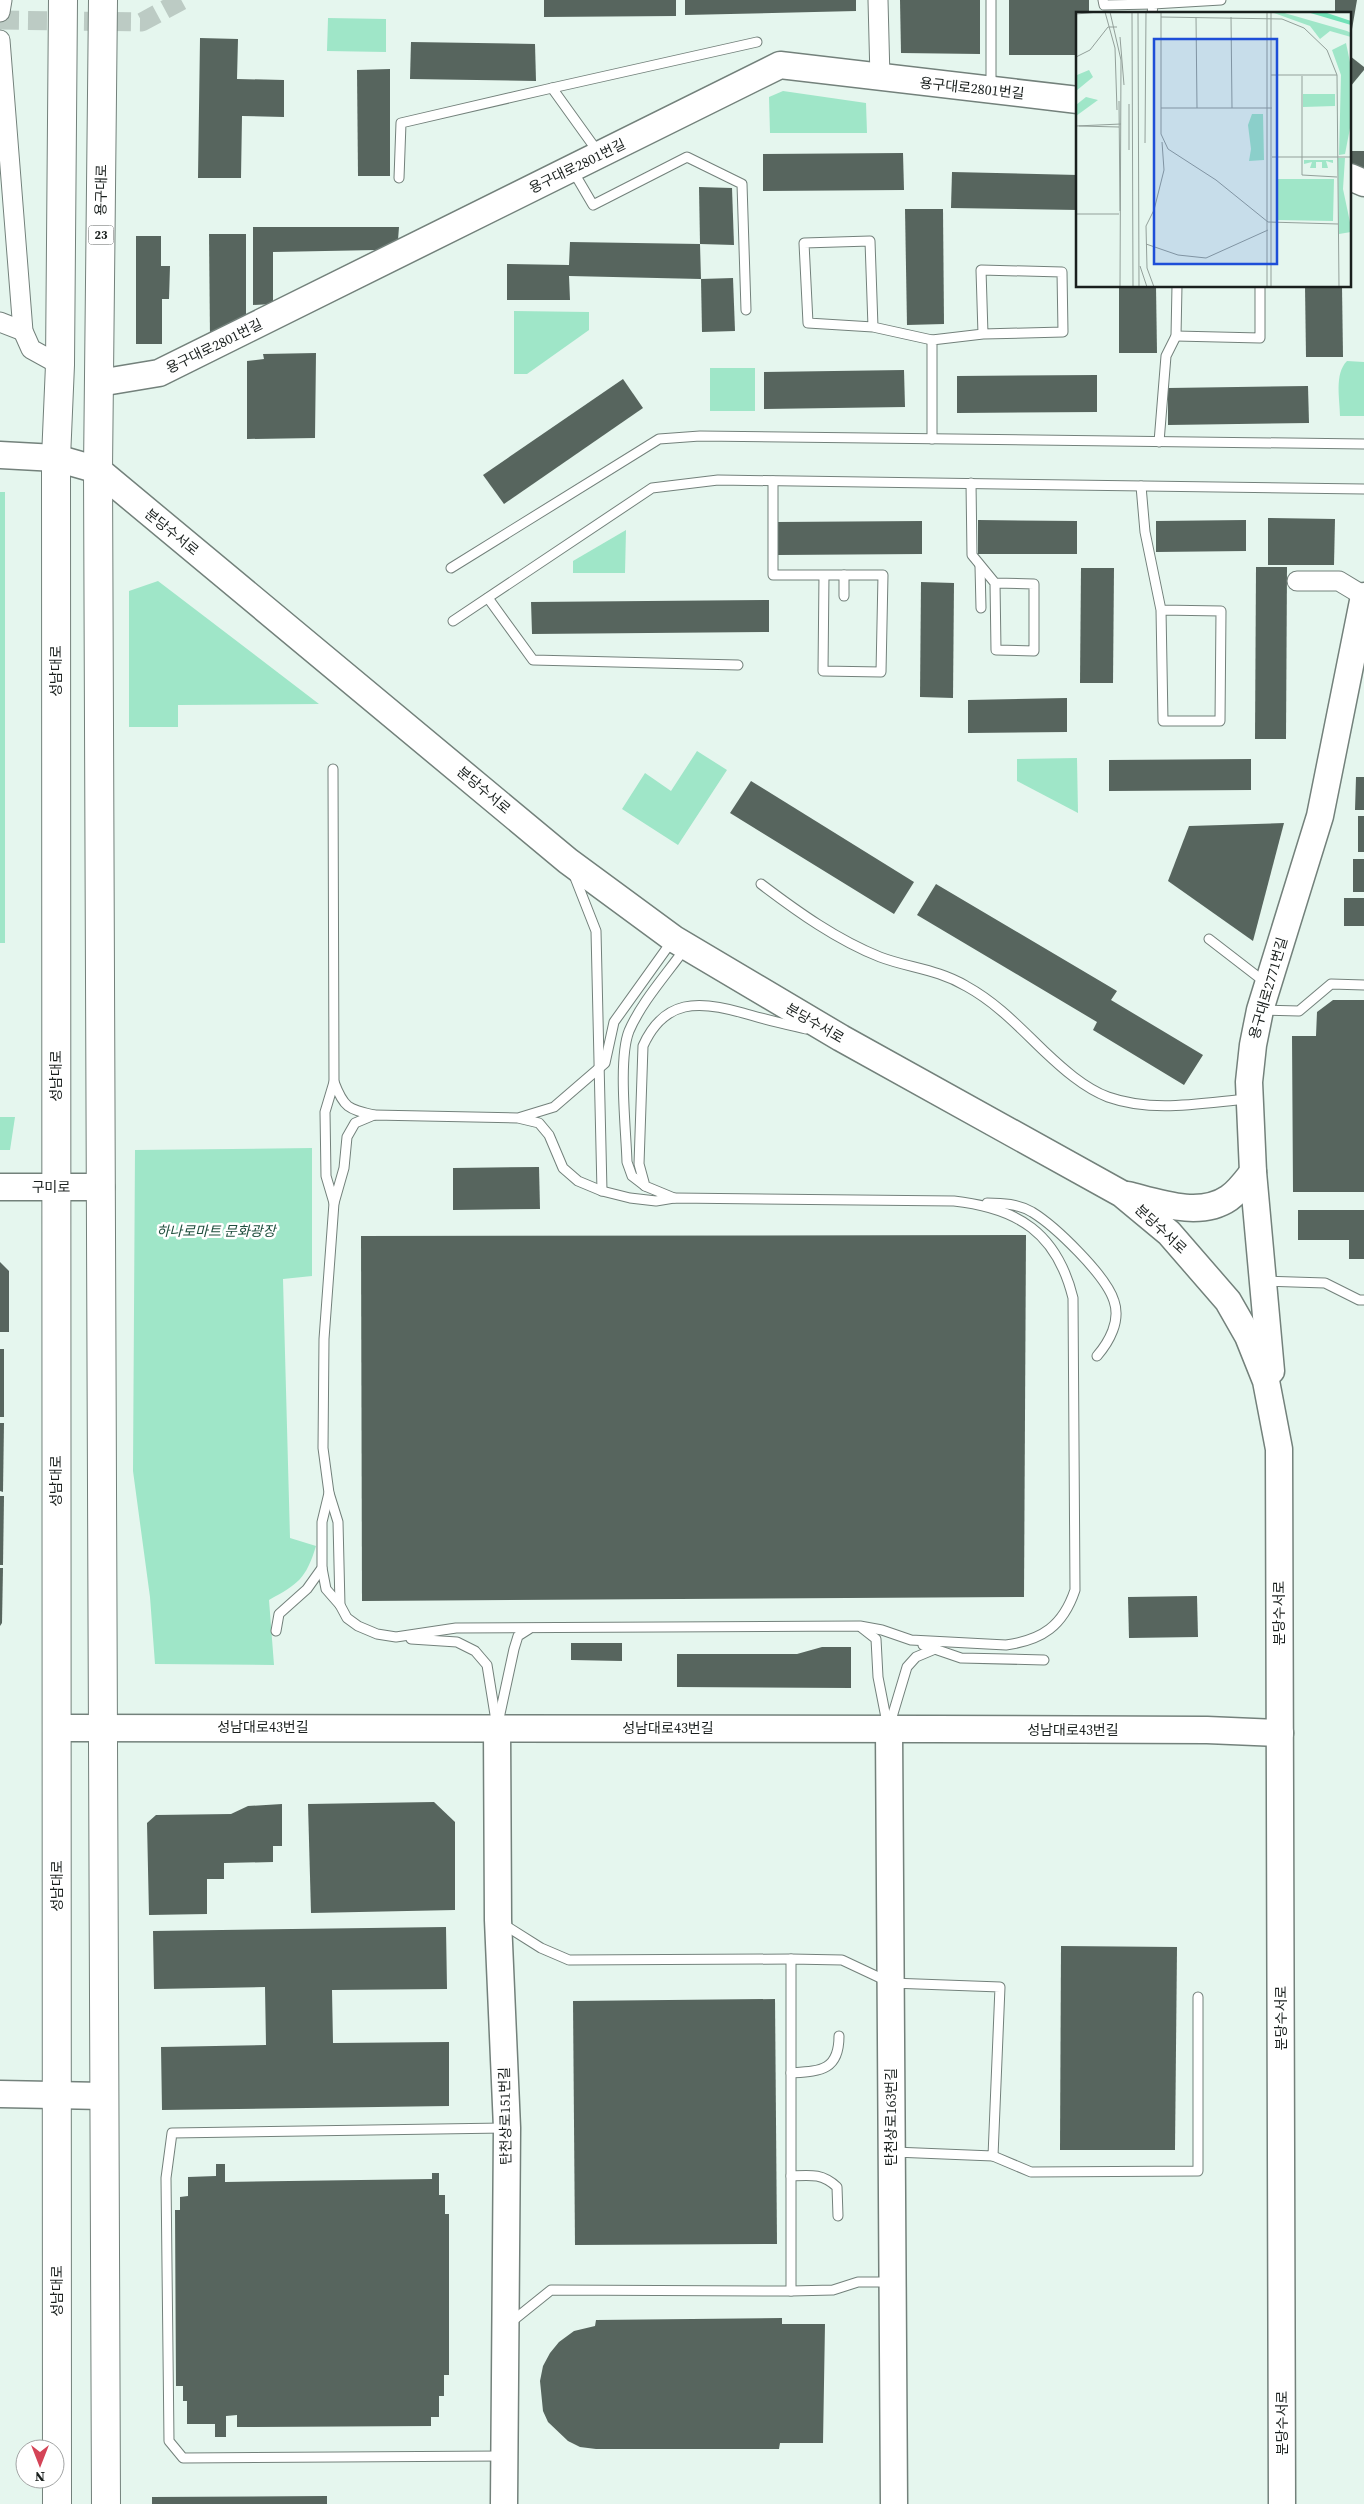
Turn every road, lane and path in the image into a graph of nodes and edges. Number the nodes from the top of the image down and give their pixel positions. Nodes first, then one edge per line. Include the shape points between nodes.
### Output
1 (2, 0) edge
2 (63, 0) edge
3 (103, 0) edge
4 (878, 0) edge
5 (991, 0) edge
6 (1103, 0) edge
7 (1221, 0) edge
8 (1153, 9) edge
9 (0, 12) edge
10 (0, 40) edge
11 (757, 42) dead end
12 (880, 78) junction
13 (552, 88) junction
14 (991, 90) junction
15 (1076, 100) edge
16 (600, 154) junction
17 (572, 168) junction
18 (399, 178) dead end
19 (1352, 178) edge
20 (1364, 183) edge
21 (1177, 288) edge
22 (1260, 288) edge
23 (746, 310) dead end
24 (0, 322) edge
25 (873, 327) junction
26 (23, 331) junction
27 (984, 334) junction
28 (1176, 336) junction
29 (932, 340) junction
30 (60, 365) junction
31 (99, 383) junction
32 (932, 439) junction
33 (1159, 442) junction
34 (1364, 444) edge
35 (0, 455) edge
36 (56, 458) junction
37 (98, 470) junction
38 (773, 480) junction
39 (971, 483) junction
40 (1141, 486) junction
41 (1364, 489) edge
42 (980, 566) junction
43 (451, 568) dead end
44 (824, 576) junction
45 (844, 576) junction
46 (1297, 581) dead end
47 (995, 583) junction
48 (844, 596) dead end
49 (1364, 596) edge
50 (488, 598) junction
51 (981, 608) dead end
52 (1161, 610) junction
53 (453, 621) dead end
54 (738, 665) dead end
55 (333, 769) dead end
56 (568, 861) junction
57 (761, 884) dead end
58 (1209, 939) dead end
59 (680, 943) junction
60 (1268, 985) junction
61 (1364, 985) edge
62 (1260, 1010) junction
63 (840, 1038) junction
64 (598, 1072) junction
65 (334, 1082) junction
66 (1250, 1099) junction
67 (374, 1114) junction
68 (518, 1118) junction
69 (1253, 1172) junction
70 (56, 1186) junction
71 (645, 1186) junction
72 (0, 1187) edge
73 (101, 1187) junction
74 (602, 1192) junction
75 (1122, 1194) junction
76 (674, 1198) junction
77 (334, 1203) junction
78 (978, 1204) junction
79 (1262, 1281) junction
80 (1364, 1300) edge
81 (1097, 1356) dead end
82 (1279, 1449) junction
83 (329, 1492) junction
84 (322, 1568) junction
85 (340, 1605) junction
86 (860, 1626) junction
87 (530, 1628) junction
88 (276, 1630) dead end
89 (396, 1637) junction
90 (911, 1640) junction
91 (935, 1649) junction
92 (1044, 1660) dead end
93 (57, 1728) junction
94 (103, 1728) junction
95 (497, 1728) junction
96 (889, 1730) junction
97 (1280, 1733) junction
98 (498, 1920) junction
99 (791, 1959) junction
100 (891, 1983) junction
101 (1198, 1997) dead end
102 (839, 2036) dead end
103 (791, 2073) junction
104 (0, 2094) edge
105 (57, 2095) junction
106 (104, 2096) junction
107 (507, 2128) junction
108 (892, 2152) junction
109 (993, 2156) junction
110 (791, 2176) junction
111 (838, 2216) dead end
112 (892, 2282) junction
113 (791, 2291) junction
114 (505, 2328) junction
115 (504, 2456) junction
116 (57, 2504) edge
117 (106, 2504) edge
118 (504, 2504) edge
119 (894, 2504) edge
120 (1282, 2504) edge

1 - 9 street
2 - 30 main road
3 - 31 main road, 용구대로 / 23
4 - 12 street
5 - 14 lane
6 - 8 lane via 1104,5
7 - 8 lane
10 - 26 street
11 - 13 lane
12 - 14 street, 용구대로2801번길
12 - 16 street, 용구대로2801번길 via 780,65
13 - 16 lane
13 - 18 lane via 401,122
14 - 15 street, 용구대로2801번길
16 - 17 street, 용구대로2801번길
17 - 23 lane via 593,205 687,157 742,184
17 - 31 street, 용구대로2801번길 via 160,373
19 - 20 street
21 - 28 lane
22 - 28 lane via 1260,338
24 - 26 street
25 - 25 lane via 808,323 804,243 870,241
25 - 29 lane
26 - 30 street via 31,349
27 - 27 lane via 981,270 1062,272 1062,332
27 - 29 lane
28 - 33 lane via 1166,356
29 - 32 lane
30 - 36 main road
31 - 37 main road, 용구대로 / 23
32 - 33 lane
32 - 43 lane via 700,436 659,439
33 - 34 lane
35 - 36 street
36 - 37 street
36 - 70 main road, 성남대로
37 - 56 street, 분당수서로
37 - 73 main road
38 - 39 lane
38 - 44 lane via 773,575
38 - 50 lane via 718,480 652,488
39 - 40 lane
39 - 42 lane via 972,555
40 - 41 lane
40 - 52 lane via 1145,532
42 - 47 lane
42 - 51 lane
44 - 45 lane
44 - 45 lane via 823,671 881,672 883,576
45 - 48 lane
46 - 49 street via 1339,581
47 - 47 lane via 996,650 1034,651 1034,584
49 - 60 street, 용구대로2771번길 via 1351,681 1320,816
50 - 53 lane
50 - 54 lane via 533,660
52 - 52 lane via 1163,721 1220,721 1221,611
55 - 65 lane
56 - 59 street, 분당수서로
56 - 64 lane via 596,931
57 - 66 lane via 856,947 882,958 936,972 992,1001 1059,1065 1108,1097 1164,1106
58 - 60 lane
59 - 63 street, 분당수서로
59 - 64 lane via 614,1022 605,1063
59 - 71 lane via 636,1017 624,1050 627,1162 632,1176
60 - 62 street, 용구대로2771번길
61 - 62 lane via 1331,984 1298,1011
62 - 66 street, 용구대로2771번길 via 1252,1045
63 - 71 lane via 724,1006 686,1006 660,1019 649,1032 644,1046 639,1164
63 - 75 street, 분당수서로
64 - 68 lane via 554,1107
64 - 74 lane
65 - 67 lane via 341,1100 350,1109
65 - 77 lane via 325,1112 326,1176
66 - 69 street, 용구대로2771번길
67 - 68 lane
67 - 77 lane via 355,1123 346,1136 344,1168
68 - 74 lane via 539,1123 549,1134 563,1168 578,1181
69 - 75 street via 1229,1198 1212,1205 1186,1208
69 - 79 street, 용구대로2771번길
70 - 72 street, 구미로
70 - 73 street, 구미로
70 - 93 main road, 성남대로
71 - 76 lane
73 - 94 main road
74 - 76 lane via 656,1201
75 - 82 street, 분당수서로 via 1169,1233 1228,1301 1248,1336 1266,1381
76 - 78 lane via 929,1199
77 - 83 lane via 324,1339 323,1448
78 - 81 lane via 1006,1203 1031,1212 1058,1232 1106,1282 1115,1302 1115,1323 1109,1342
78 - 90 lane via 1002,1210 1041,1234 1060,1260 1069,1280 1073,1298 1075,1590 1062,1618 1039,1636 1021,1643
79 - 80 lane via 1325,1283
79 - 82 street, 용구대로2771번길
82 - 97 street, 분당수서로
83 - 84 lane via 322,1522
83 - 85 lane via 338,1522
84 - 85 lane via 326,1589
84 - 88 lane via 307,1589 279,1614
85 - 89 lane via 347,1618 358,1626
86 - 87 lane
86 - 90 lane
86 - 96 lane via 876,1639 878,1677
87 - 89 lane via 456,1628
87 - 95 lane via 518,1636
89 - 95 lane via 457,1642 474,1651 487,1665
90 - 91 lane
91 - 92 lane via 961,1658
91 - 96 lane via 916,1657 907,1667
93 - 94 street, 성남대로43번길
93 - 105 main road, 성남대로
94 - 95 street, 성남대로43번길
94 - 106 main road
95 - 96 street, 성남대로43번길
95 - 98 street, 탄천상로151번길
96 - 97 street, 성남대로43번길
96 - 100 street, 탄천상로163번길
97 - 120 street, 분당수서로
98 - 99 lane via 541,1948 569,1960
98 - 107 street, 탄천상로151번길
99 - 100 lane via 842,1960
99 - 103 lane
100 - 108 street, 탄천상로163번길
100 - 109 lane via 1000,1988
101 - 109 lane via 1198,2170 1030,2172
102 - 103 lane via 839,2051 831,2063 820,2071
103 - 110 lane
104 - 105 street
105 - 106 street
105 - 116 main road, 성남대로
106 - 117 main road
107 - 114 street, 탄천상로151번길
107 - 115 lane via 172,2133 166,2178 169,2441 183,2458
108 - 109 lane
108 - 112 street, 탄천상로163번길
110 - 111 lane via 827,2178 837,2187
110 - 113 lane
112 - 113 lane via 858,2282 833,2290
112 - 119 street, 탄천상로163번길
113 - 114 lane via 551,2290
114 - 115 street, 탄천상로151번길
115 - 118 street, 탄천상로151번길

